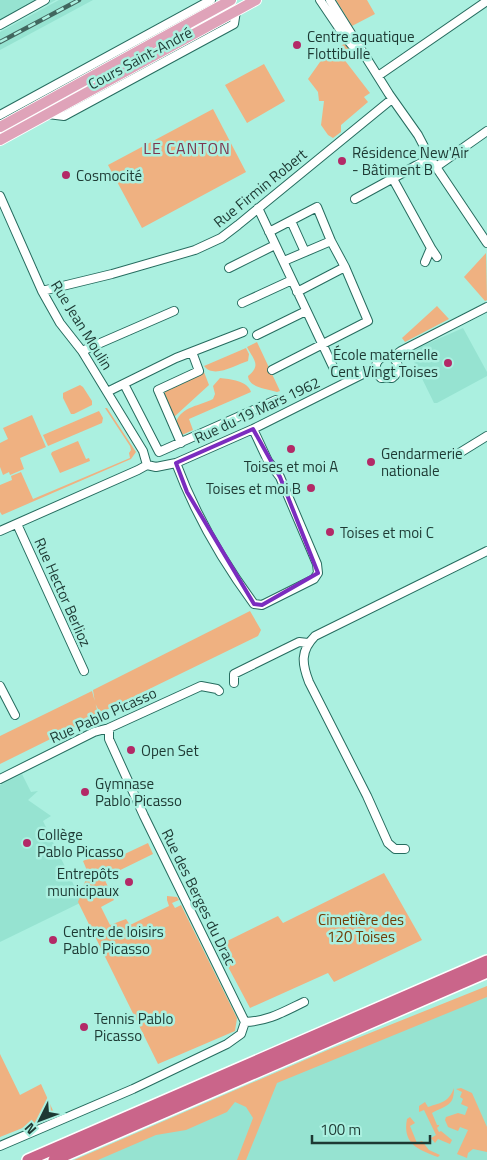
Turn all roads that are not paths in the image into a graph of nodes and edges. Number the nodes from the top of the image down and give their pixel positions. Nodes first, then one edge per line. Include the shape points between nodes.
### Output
1 (45, 0) edge
2 (211, 0) edge
3 (256, 0) edge
4 (320, 0) edge
5 (330, 0) edge
6 (487, 1) edge
7 (225, 2) edge
8 (4, 23) edge
9 (104, 70) junction
10 (79, 72) junction
11 (378, 76) junction
12 (392, 99) junction
13 (21, 110) junction
14 (0, 115) edge
15 (0, 127) edge
16 (487, 131) edge
17 (0, 140) edge
18 (430, 158) junction
19 (436, 168) junction
20 (393, 179) junction
21 (0, 196) edge
22 (355, 199) dead end
23 (258, 208) junction
24 (291, 221) junction
25 (269, 232) junction
26 (331, 241) junction
27 (487, 244) edge
28 (275, 245) junction
29 (431, 248) junction
30 (306, 252) junction
31 (437, 257) dead end
32 (284, 261) junction
33 (425, 262) dead end
34 (229, 268) dead end
35 (345, 268) junction
36 (292, 280) junction
37 (42, 290) junction
38 (297, 292) junction
39 (242, 303) dead end
40 (487, 307) edge
41 (306, 310) junction
42 (174, 311) dead end
43 (243, 332) dead end
44 (257, 335) dead end
45 (322, 344) junction
46 (82, 351) junction
47 (192, 352) junction
48 (393, 358) junction
49 (375, 368) junction
50 (272, 370) dead end
51 (336, 373) dead end
52 (124, 384) junction
53 (110, 396) junction
54 (276, 400) dead end
55 (104, 404) dead end
56 (253, 429) junction
57 (487, 436) edge
58 (181, 443) junction
59 (461, 452) dead end
60 (176, 463) junction
61 (147, 465) junction
62 (17, 524) junction
63 (0, 531) edge
64 (487, 552) edge
65 (308, 643) junction
66 (84, 671) dead end
67 (234, 683) dead end
68 (1, 689) edge
69 (219, 691) dead end
70 (15, 715) dead end
71 (109, 728) junction
72 (0, 779) edge
73 (404, 849) dead end
74 (487, 961) edge
75 (484, 974) edge
76 (304, 1002) dead end
77 (245, 1022) junction
78 (0, 1146) edge
79 (28, 1160) edge
80 (54, 1160) edge

1 - 8 street
2 - 10 street, Cours Saint-André
3 - 17 main road, Cours Saint-André
4 - 11 street via 345,37
5 - 11 street
6 - 11 street
7 - 9 main road, Cours Saint-André
9 - 10 street, Cours Saint-André
9 - 13 main road, Cours Saint-André
10 - 13 street, Cours Saint-André
11 - 12 street
12 - 18 street
12 - 23 street, Rue Firmin Robert
13 - 14 street
13 - 15 main road
16 - 19 street
18 - 19 street
18 - 20 street
19 - 27 street
20 - 22 street
20 - 29 street
21 - 37 street, Rue Jean Moulin
23 - 25 street
23 - 37 street, Rue Firmin Robert via 221,238 195,250
24 - 25 street
24 - 26 street via 317,207
24 - 30 street
25 - 28 street
26 - 30 street
26 - 35 street
28 - 32 street
28 - 34 street
29 - 31 street
29 - 33 street
30 - 32 street
32 - 36 street
35 - 38 street
35 - 45 street via 368,321
36 - 38 street
36 - 39 street
37 - 46 street, Rue Jean Moulin via 60,323
38 - 41 street
40 - 48 street, Rue du 19 Mars 1962
41 - 44 street
41 - 45 street
42 - 46 street
43 - 47 street
45 - 50 street
45 - 51 street
46 - 53 street, Rue Jean Moulin
47 - 52 street
47 - 58 street via 199,371 158,390
48 - 49 street, Rue du 19 Mars 1962 via 381,357
48 - 49 street via 398,368 392,378 382,378
49 - 56 street, Rue du 19 Mars 1962
52 - 53 street
52 - 58 street, Rue Jean Moulin via 159,452
53 - 55 street
53 - 61 street, Rue Jean Moulin via 143,451
54 - 58 street
56 - 60 street, Rue du 19 Mars 1962
56 - 60 street via 268,461 280,477 318,573 314,579 262,605 254,604 218,548 187,492
57 - 59 street
60 - 61 street, Rue du 19 Mars 1962 via 156,467
61 - 62 street
62 - 63 street
62 - 66 street, Rue Hector Berlioz
64 - 65 street via 315,636
65 - 67 street via 299,642 240,670 234,674
65 - 73 street via 303,654 309,682 368,796 388,843 395,849
68 - 70 street
69 - 71 street, Rue Pablo Picasso via 201,686
71 - 72 street, Rue Pablo Picasso
71 - 77 street, Rue des Berges du Drac via 109,739 144,816
74 - 79 highway
75 - 80 highway
76 - 77 street via 271,1018
77 - 78 street via 236,1039 210,1053

